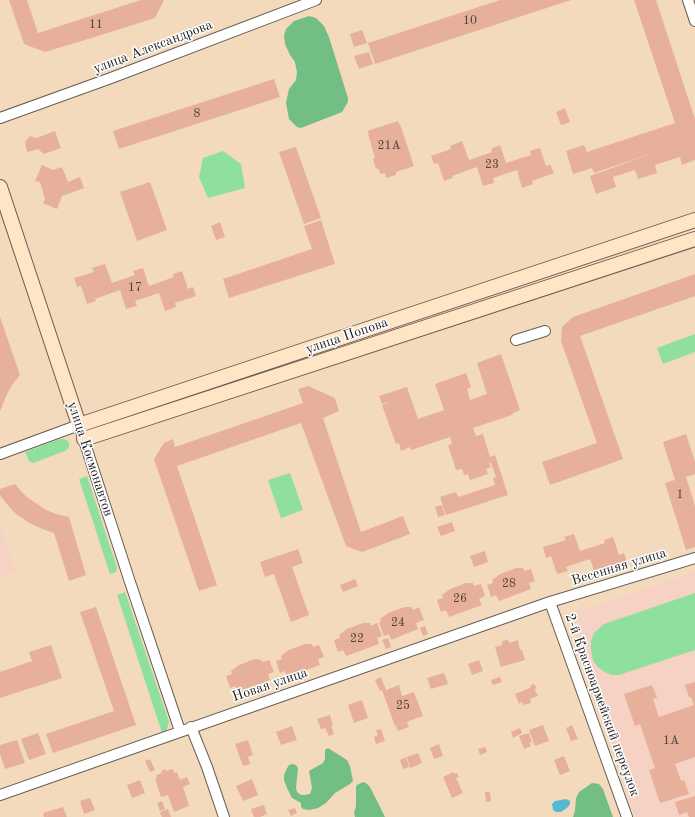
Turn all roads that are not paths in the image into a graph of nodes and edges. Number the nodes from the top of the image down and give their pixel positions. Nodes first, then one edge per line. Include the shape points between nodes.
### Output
1 (316, 0) edge
2 (688, 0) edge
3 (695, 21) edge
4 (0, 118) edge
5 (0, 187) edge
6 (695, 220) edge
7 (695, 239) edge
8 (545, 331) dead end
9 (516, 340) dead end
10 (80, 425) junction
11 (84, 439) junction
12 (0, 454) edge
13 (695, 558) edge
14 (550, 602) junction
15 (191, 727) junction
16 (180, 731) junction
17 (0, 795) edge
18 (224, 817) edge
19 (627, 817) edge

1 - 4 street, улица Александрова
2 - 3 street
5 - 10 main road, улица Космонавтов
6 - 10 main road, улица Попова
7 - 11 main road, улица Попова
8 - 9 street
10 - 11 street, улица Космонавтов
10 - 12 street, улица Попова
11 - 16 street, улица Космонавтов
13 - 14 street, Весенняя улица
14 - 15 street, Новая улица
14 - 19 street, 2-й Красноармейский переулок
15 - 16 street, Новая улица
15 - 18 street
16 - 17 street, Новая улица

